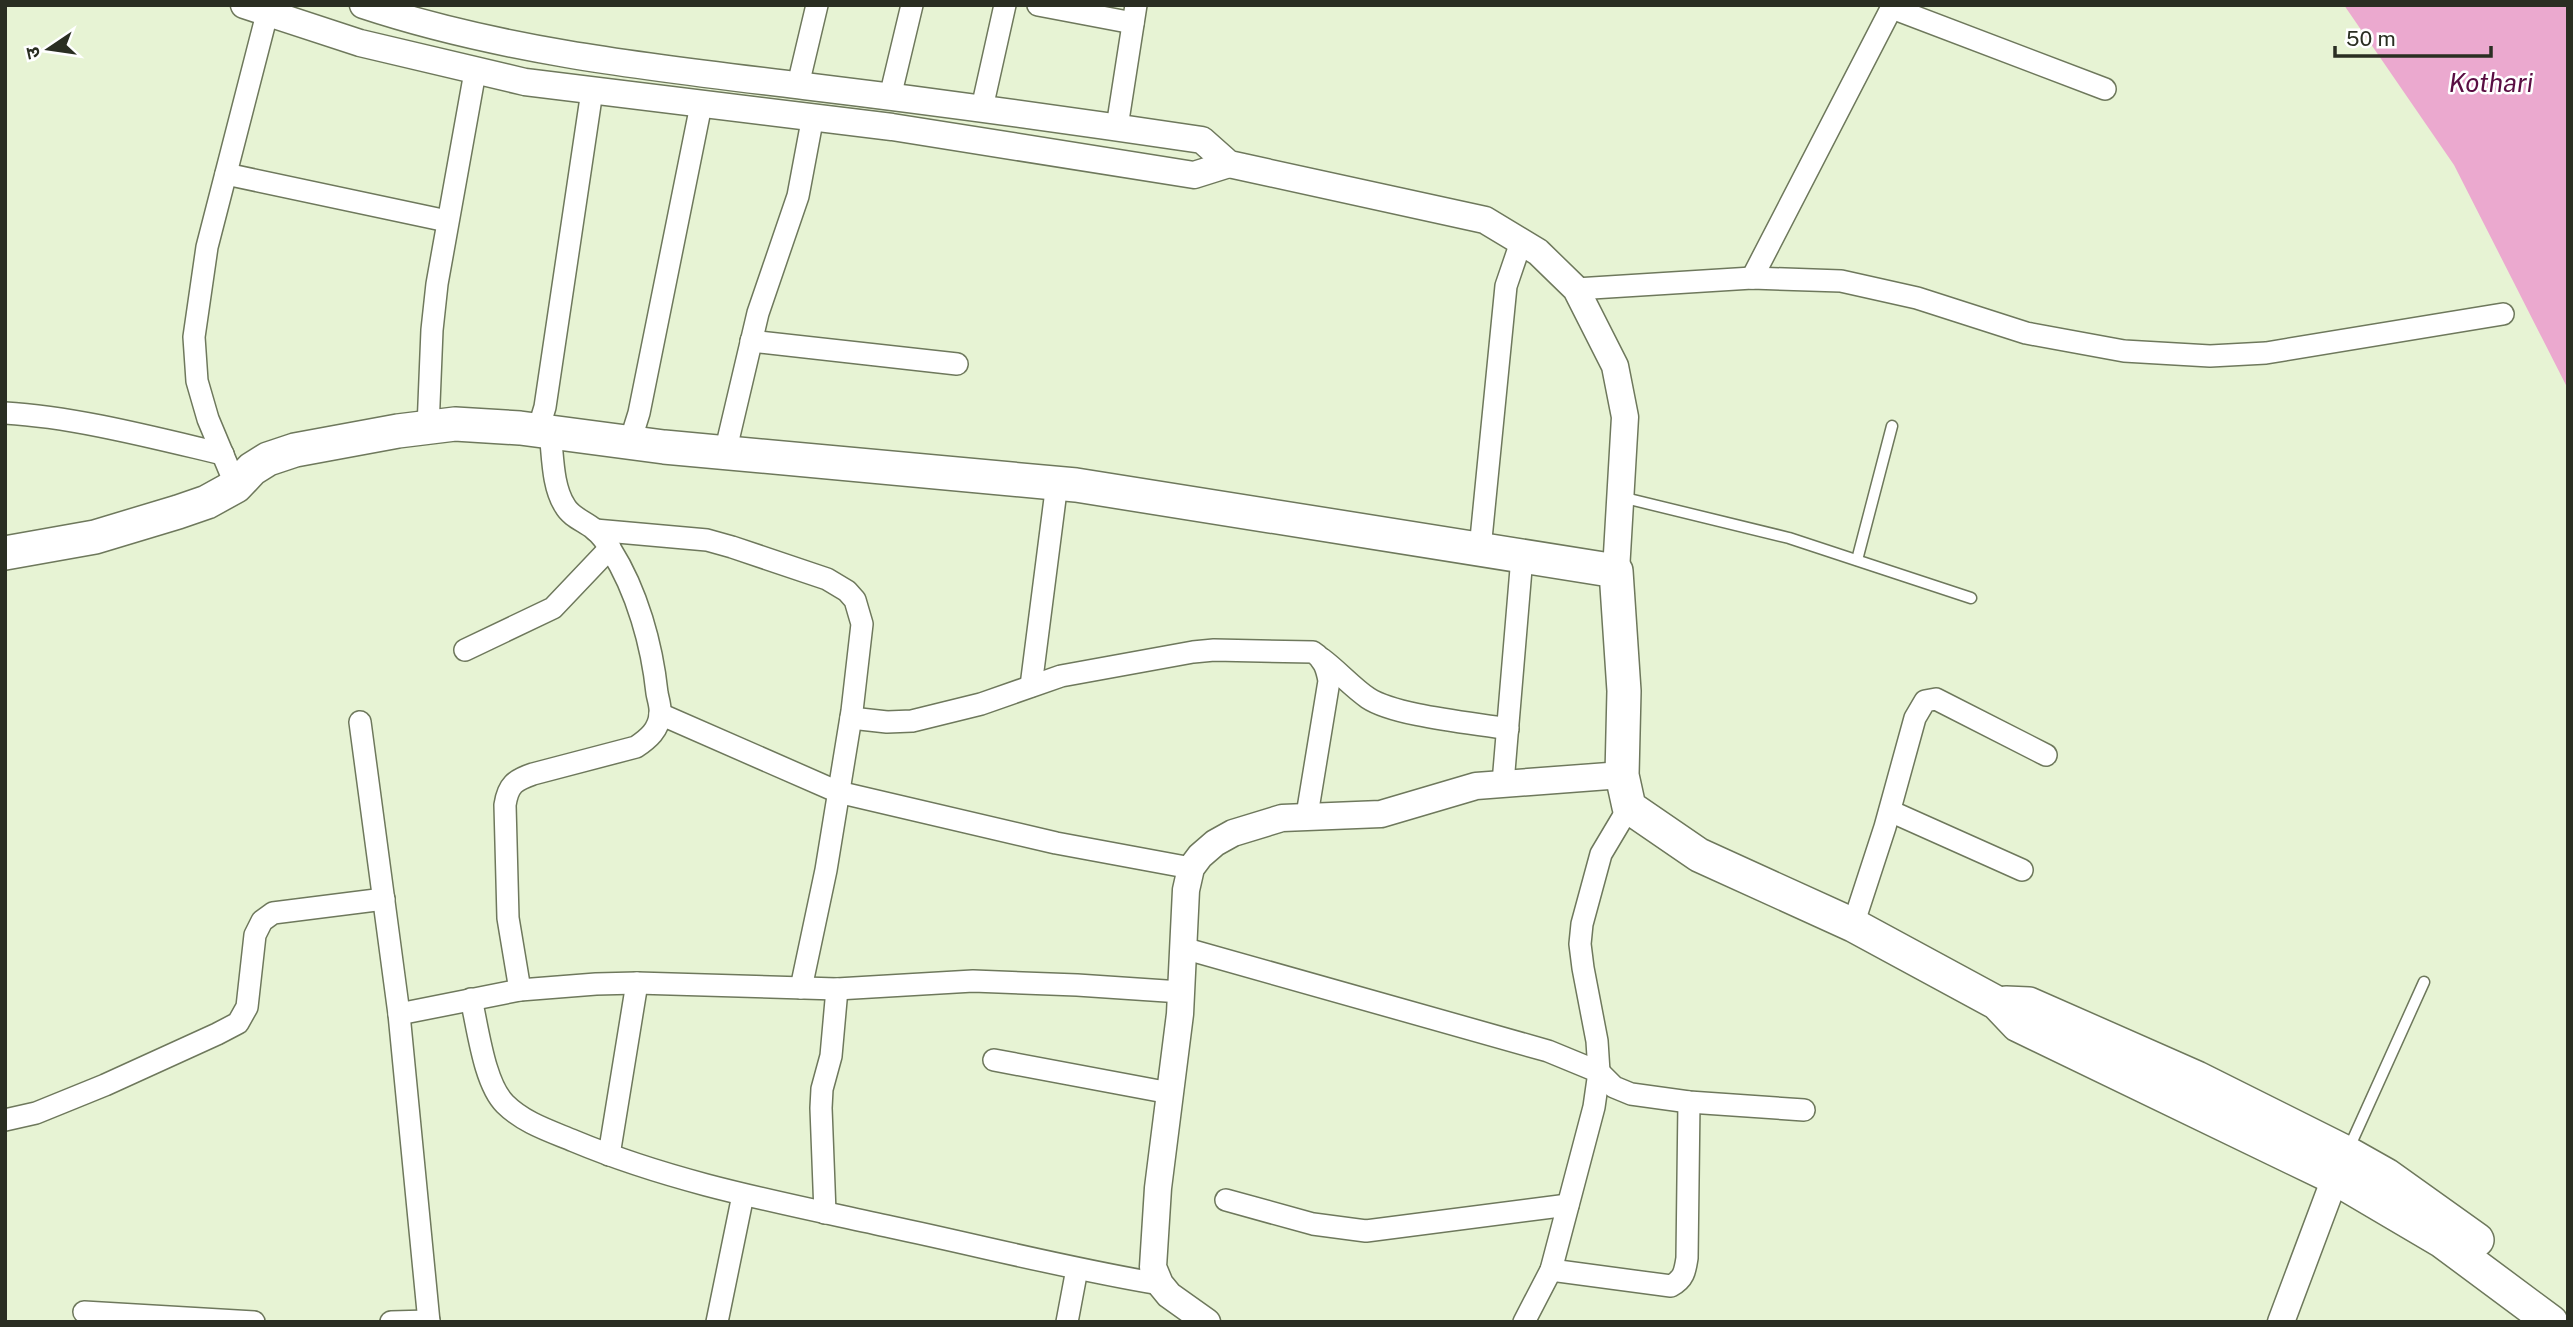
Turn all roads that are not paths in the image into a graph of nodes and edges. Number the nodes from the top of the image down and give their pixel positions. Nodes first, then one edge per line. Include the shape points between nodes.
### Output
1 (362, 5) edge
2 (817, 5) edge
3 (912, 5) edge
4 (1005, 5) edge
5 (1038, 5) edge
6 (1893, 6) edge
7 (256, 10) edge
8 (1135, 14) edge
9 (475, 72) junction
10 (798, 86) junction
11 (2105, 89) dead end
12 (592, 91) junction
13 (890, 97) junction
14 (701, 105) junction
15 (982, 108) junction
16 (813, 116) junction
17 (1117, 127) junction
18 (1229, 164) junction
19 (226, 174) junction
20 (447, 221) junction
21 (1521, 242) junction
22 (1752, 278) junction
23 (1576, 289) junction
24 (2503, 314) dead end
25 (751, 341) junction
26 (957, 364) dead end
27 (5, 413) edge
28 (1892, 426) dead end
29 (428, 428) junction
30 (544, 431) junction
31 (631, 442) junction
32 (725, 453) junction
33 (223, 454) junction
34 (1057, 483) junction
35 (236, 486) junction
36 (1620, 497) junction
37 (595, 530) junction
38 (610, 548) junction
39 (1480, 549) junction
40 (5, 553) edge
41 (1522, 557) junction
42 (1857, 560) junction
43 (1616, 571) junction
44 (1971, 598) dead end
45 (465, 650) dead end
46 (1320, 657) junction
47 (1031, 686) junction
48 (660, 714) junction
49 (851, 718) junction
50 (360, 722) dead end
51 (1508, 729) junction
52 (2046, 755) dead end
53 (1622, 775) junction
54 (1503, 783) junction
55 (838, 792) junction
56 (1629, 807) junction
57 (1890, 811) junction
58 (1307, 815) junction
59 (1191, 868) junction
60 (2022, 870) dead end
61 (384, 899) junction
62 (1853, 925) junction
63 (1183, 948) junction
64 (2424, 982) dead end
65 (636, 983) junction
66 (801, 988) junction
67 (838, 989) junction
68 (520, 990) junction
69 (1181, 992) junction
70 (471, 999) junction
71 (399, 1014) junction
72 (994, 1060) dead end
73 (1599, 1072) junction
74 (1170, 1093) junction
75 (1689, 1102) junction
76 (1804, 1110) dead end
77 (5, 1120) edge
78 (609, 1155) junction
79 (2341, 1166) junction
80 (743, 1195) junction
81 (1226, 1200) dead end
82 (1568, 1205) junction
83 (825, 1213) junction
84 (1077, 1269) junction
85 (1551, 1270) junction
86 (1160, 1284) junction
87 (2568, 1306) edge
88 (85, 1312) dead end
89 (429, 1321) edge
90 (254, 1322) edge
91 (391, 1322) edge
92 (717, 1322) edge
93 (1067, 1322) edge
94 (1207, 1322) edge
95 (1524, 1322) edge
96 (2281, 1322) edge
97 (2551, 1322) edge

1 - 10 street via 472,35 597,60
2 - 10 street
3 - 13 street
4 - 15 street
5 - 8 street
6 - 11 street
6 - 22 street
7 - 9 street
7 - 19 street
8 - 17 street
9 - 12 street
9 - 20 street
10 - 13 street
12 - 14 street
12 - 30 street
13 - 15 street
14 - 16 street
14 - 31 street
15 - 17 street
16 - 18 street via 1194,175
16 - 25 street via 798,196
17 - 18 street via 1202,140
18 - 21 street via 1485,220
19 - 20 street
19 - 33 street via 207,247 194,337 197,380
20 - 29 street via 432,330
21 - 23 street
21 - 39 street via 1506,286
22 - 23 street
22 - 24 street via 1841,281 1917,298 2026,333 2124,351 2210,356 2266,353
23 - 36 street via 1615,366 1625,417
25 - 26 street
25 - 32 street
27 - 33 street
28 - 42 lane
29 - 30 main road via 455,425
29 - 35 main road via 295,450 268,459
30 - 31 main road
30 - 37 street via 565,506
31 - 32 main road
32 - 34 main road
33 - 35 street
34 - 39 main road
34 - 47 street
35 - 40 main road via 207,502 121,530
36 - 42 lane via 1717,519
36 - 43 street
37 - 38 street
37 - 49 street via 707,540 800,569 847,591 855,600 862,624
38 - 45 street via 553,608
38 - 48 street via 640,615
39 - 41 main road
41 - 43 main road
41 - 51 street
42 - 44 lane
43 - 53 main road via 1624,691
46 - 47 street via 1302,651 1214,650 1061,676
46 - 51 street via 1381,704
46 - 58 street via 1329,681
47 - 49 street via 912,722
48 - 55 street
48 - 68 street via 655,730 636,747 533,774 508,788 508,918
49 - 55 street
50 - 61 street
51 - 54 street
52 - 57 street via 1936,699 1925,701 1914,718
53 - 54 street
53 - 56 main road
54 - 58 street via 1452,792 1381,814
55 - 59 street via 1056,843
55 - 66 street
56 - 62 main road via 1699,855
56 - 73 street via 1601,854 1582,924 1580,944
57 - 60 street
57 - 62 street
58 - 59 street via 1233,833 1215,843
59 - 63 street
61 - 71 street
61 - 77 street via 273,914 262,920 255,934 247,1007 238,1023 105,1086 36,1114
62 - 79 main road via 1997,1003 2018,1025
63 - 69 street
63 - 73 street via 1548,1051
64 - 79 lane
65 - 66 street
65 - 68 street
65 - 78 street
66 - 67 street
67 - 69 street via 973,981
67 - 83 street via 831,1056 822,1089
68 - 70 street
69 - 74 street
70 - 71 street
70 - 78 street via 485,1058 502,1102 519,1117
71 - 89 street
72 - 74 street
73 - 75 street via 1614,1087 1631,1094
73 - 82 street
74 - 86 street via 1154,1240 1153,1266
75 - 76 street
75 - 85 street via 1687,1258 1680,1281 1671,1286
78 - 80 street
79 - 87 main road via 2422,1199
79 - 96 street
79 - 97 main road
80 - 83 street
80 - 92 street
81 - 82 street via 1313,1224 1366,1230
82 - 85 street
83 - 84 street
84 - 86 street
84 - 93 street
85 - 95 street
86 - 94 street
88 - 90 street
89 - 91 street

